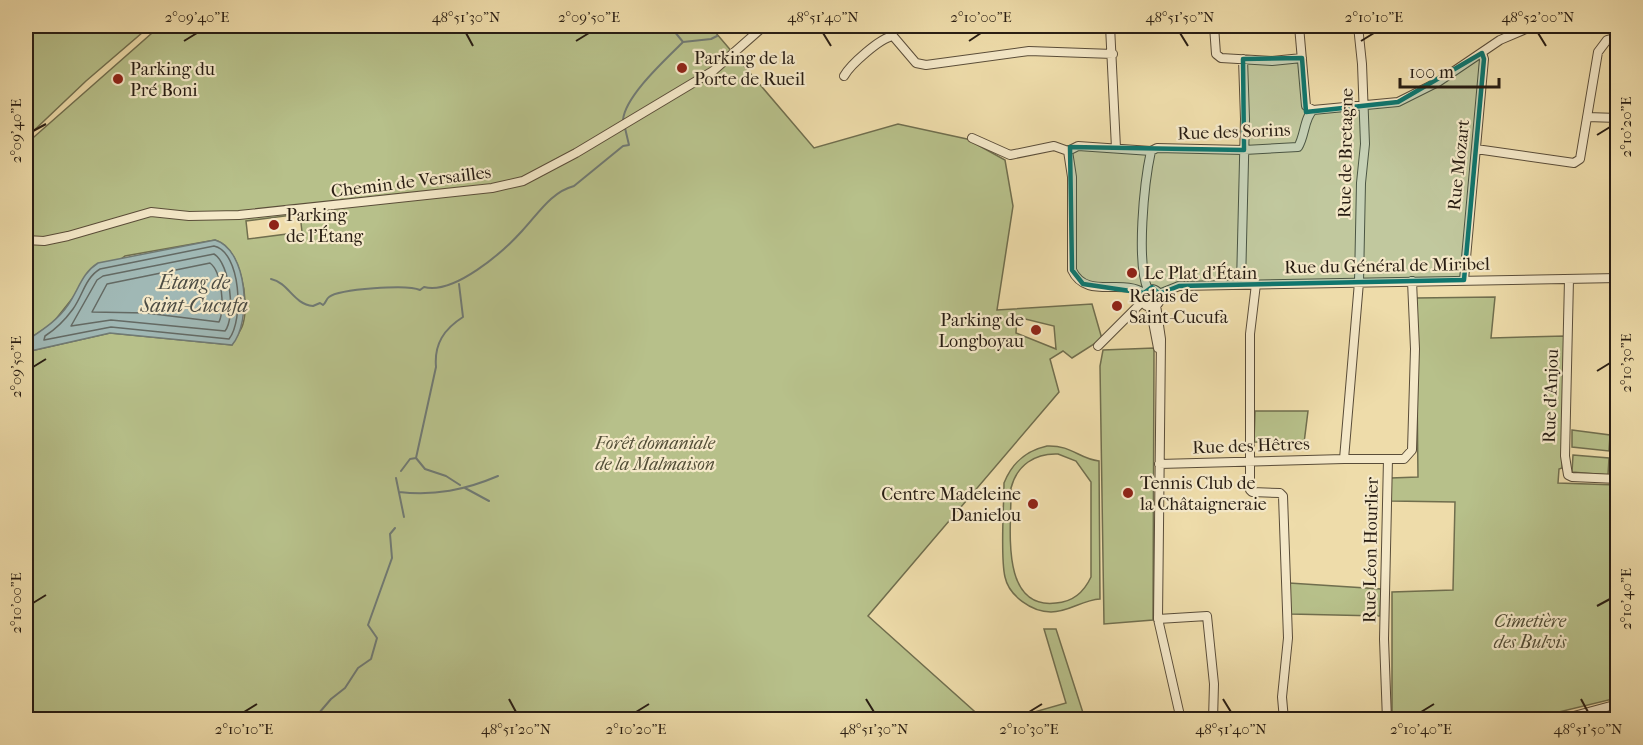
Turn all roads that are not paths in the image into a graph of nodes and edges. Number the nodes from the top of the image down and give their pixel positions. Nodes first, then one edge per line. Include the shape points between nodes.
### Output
1 (1110, 26) edge
2 (1214, 26) edge
3 (1299, 26) edge
4 (1358, 26) edge
5 (1533, 26) edge
6 (761, 28) edge
7 (1617, 37) edge
8 (1482, 53) junction
9 (1113, 54) junction
10 (1302, 58) junction
11 (1242, 59) junction
12 (844, 76) dead end
13 (1362, 106) junction
14 (1313, 110) junction
15 (1587, 117) junction
16 (1617, 118) edge
17 (972, 138) dead end
18 (1116, 148) junction
19 (1476, 149) junction
20 (1244, 150) junction
21 (1068, 151) junction
22 (1151, 151) junction
23 (26, 240) edge
24 (1617, 278) edge
25 (1569, 279) junction
26 (1464, 280) junction
27 (1412, 281) junction
28 (1359, 282) junction
29 (1241, 284) junction
30 (1256, 284) junction
31 (1160, 294) junction
32 (1148, 299) junction
33 (1098, 346) dead end
34 (1344, 459) junction
35 (1388, 459) junction
36 (1250, 461) junction
37 (1159, 464) junction
38 (1617, 479) edge
39 (1158, 620) junction
40 (1617, 704) edge
41 (1181, 720) edge
42 (1213, 720) edge
43 (1284, 720) edge
44 (1387, 720) edge
45 (1559, 720) edge

1 - 9 street
2 - 11 street via 1216,54
3 - 10 street
4 - 13 street, Rue de Bretagne
5 - 8 street, Rue des Sorins via 1500,40
6 - 23 street, Chemin de Versailles via 713,71 524,181 492,188 274,212 189,216 151,212 68,236
7 - 15 street via 1607,40 1598,52
8 - 13 street, Rue des Sorins via 1412,96 1398,102
8 - 19 street, Rue Mozart
9 - 12 street via 1029,51 926,65 916,63 893,36 877,44
9 - 18 street
10 - 11 street
10 - 14 street via 1305,106
11 - 20 street
13 - 14 street, Rue des Sorins
13 - 28 street, Rue de Bretagne via 1365,144
14 - 20 street, Rue des Sorins via 1298,147
15 - 16 street
15 - 19 street via 1580,159 1574,163
17 - 21 street, Rue des Sorins via 1010,155 1054,146
18 - 21 street, Rue des Sorins via 1078,146
18 - 22 street, Rue des Sorins
19 - 26 street, Rue Mozart
20 - 22 street, Rue des Sorins
20 - 29 street
21 - 32 street via 1075,276 1094,287 1138,288
22 - 32 street via 1142,236
24 - 25 street, Rue du Général de Miribel
25 - 26 street, Rue du Général de Miribel
25 - 38 street, Rue d'Anjou via 1567,471 1572,477
26 - 27 street, Rue du Général de Miribel
27 - 28 street, Rue du Général de Miribel
27 - 35 street via 1412,450 1404,459
28 - 30 street, Rue du Général de Miribel
28 - 34 street, Rue Léon Hourlier
29 - 30 street, Rue du Général de Miribel
29 - 31 street, Rue du Général de Miribel via 1179,286
30 - 36 street via 1250,334
31 - 32 street
31 - 32 street via 1152,289
32 - 33 street
32 - 37 street via 1160,352
34 - 35 street, Rue Léon Hourlier
34 - 36 street, Rue des Hêtres
35 - 44 street, Rue Léon Hourlier via 1384,639
36 - 37 street, Rue des Hêtres
36 - 43 street via 1250,490 1283,496 1288,638 1282,697
37 - 39 street
39 - 41 street
39 - 42 street via 1207,616 1214,684
40 - 45 street

